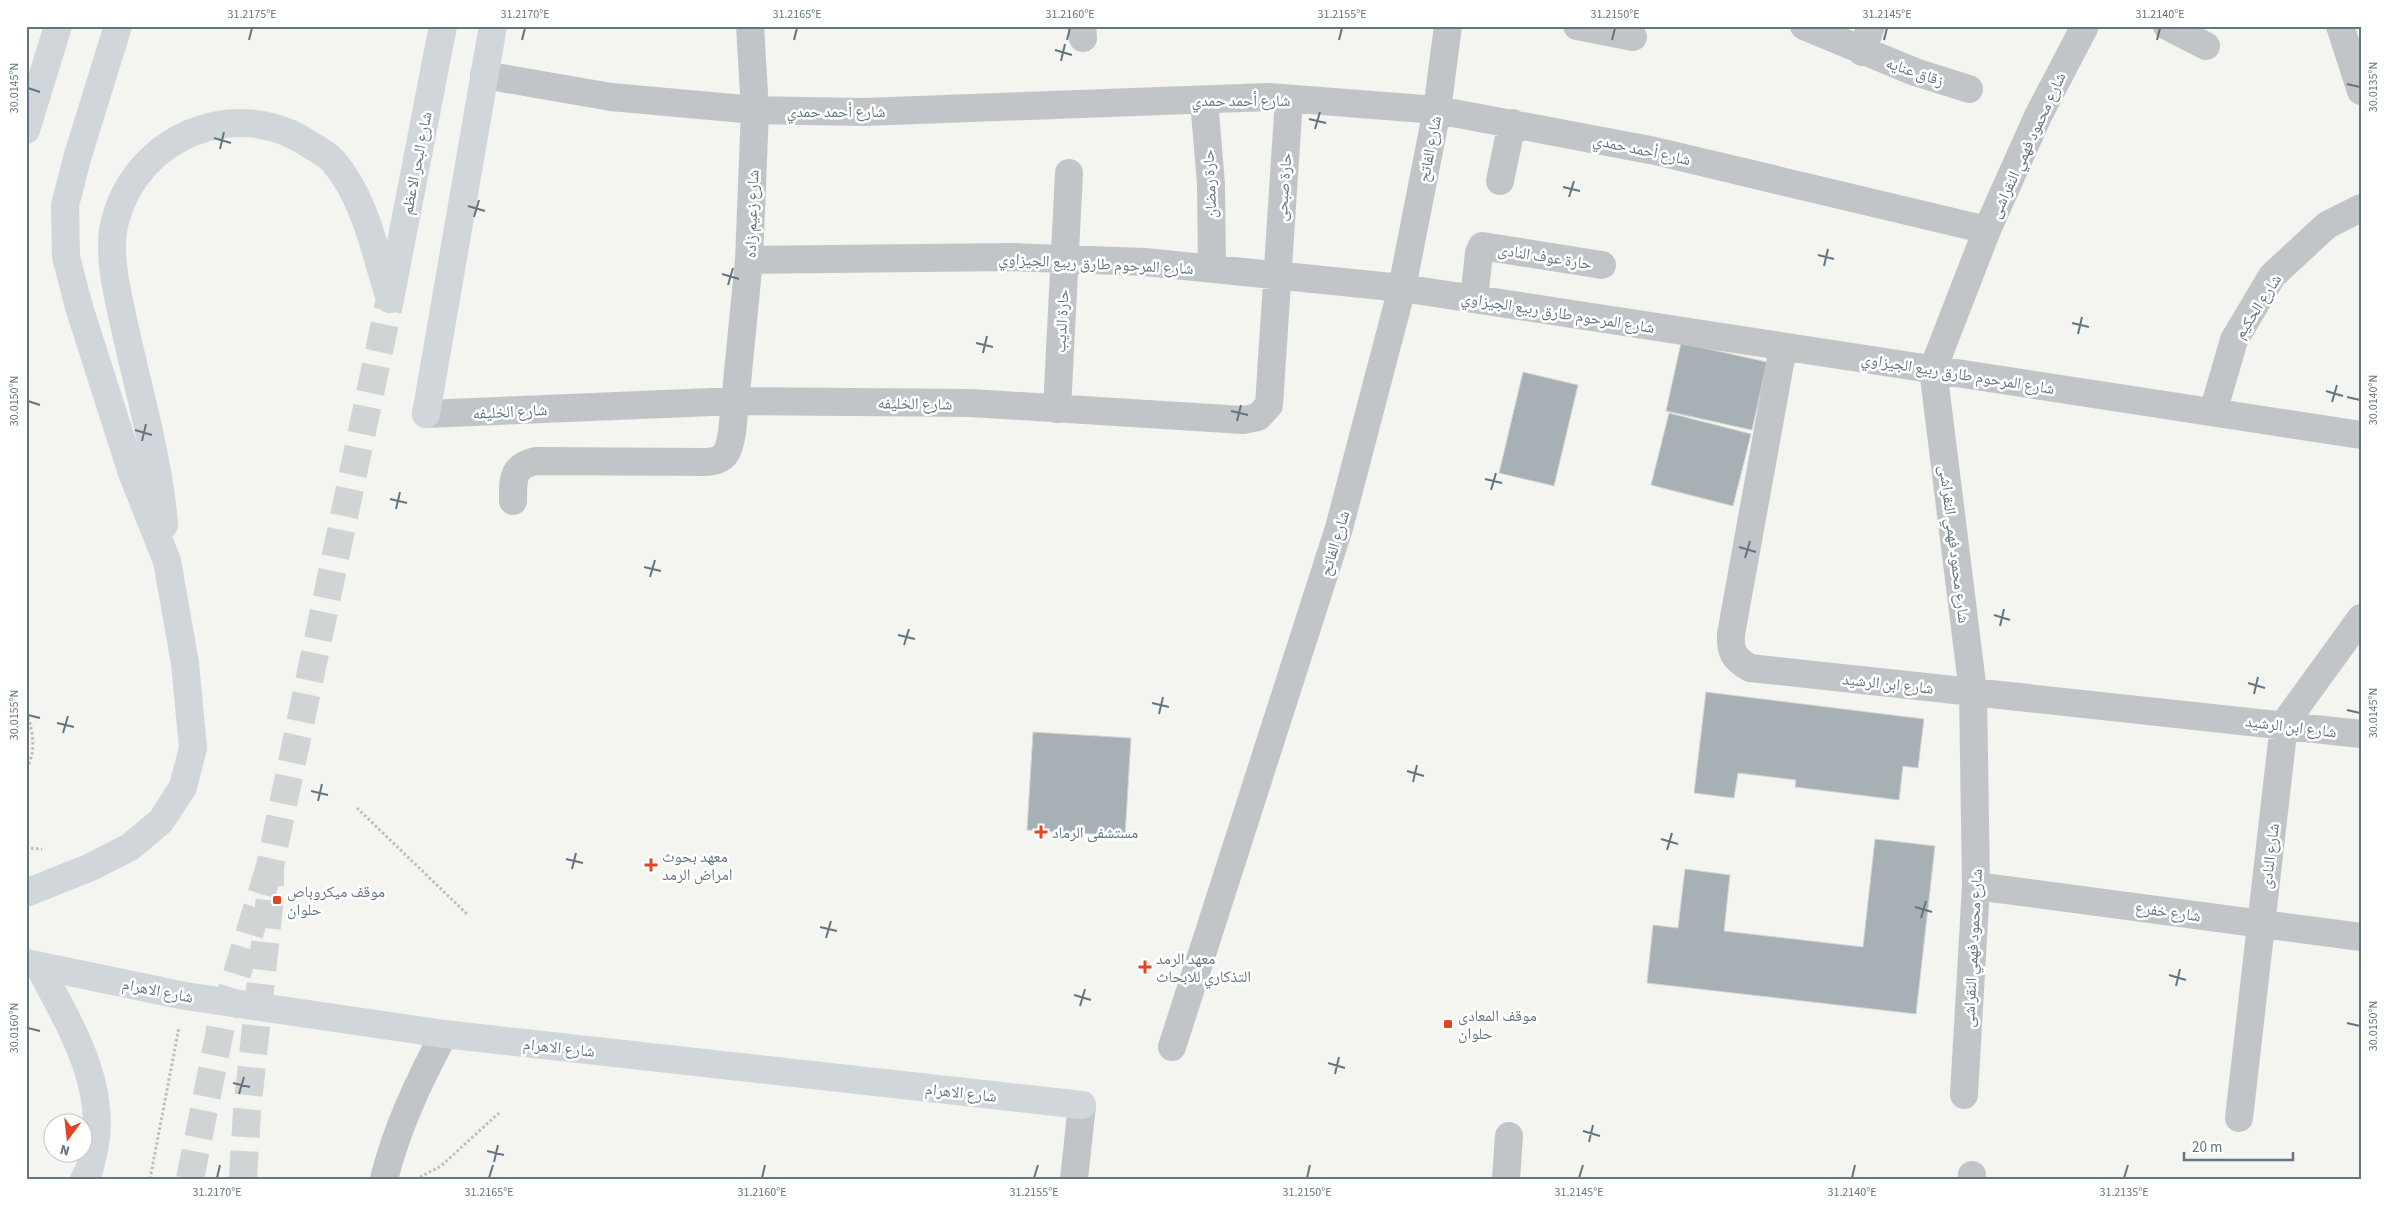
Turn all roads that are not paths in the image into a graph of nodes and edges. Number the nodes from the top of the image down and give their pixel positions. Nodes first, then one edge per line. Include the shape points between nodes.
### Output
1 (58, 26) edge
2 (118, 26) edge
3 (443, 26) edge
4 (493, 26) edge
5 (750, 26) edge
6 (1448, 26) edge
7 (1577, 26) edge
8 (1804, 26) edge
9 (1871, 26) edge
10 (2085, 26) edge
11 (2167, 26) edge
12 (2340, 26) edge
13 (1633, 37) dead end
14 (2206, 46) dead end
15 (1862, 52) junction
16 (484, 76) junction
17 (1968, 89) dead end
18 (2361, 91) edge
19 (1289, 99) junction
20 (1204, 100) junction
21 (755, 110) junction
22 (1437, 110) junction
23 (1512, 123) junction
24 (26, 130) edge
25 (1068, 173) dead end
26 (1500, 181) dead end
27 (2361, 208) edge
28 (1987, 230) junction
29 (1065, 259) junction
30 (749, 260) junction
31 (1602, 266) dead end
32 (1212, 269) junction
33 (1278, 276) junction
34 (1402, 288) junction
35 (1474, 299) junction
36 (1784, 346) junction
37 (1933, 369) junction
38 (736, 401) junction
39 (1057, 409) junction
40 (2213, 412) junction
41 (426, 414) joint
42 (2361, 435) edge
43 (513, 501) dead end
44 (167, 562) junction
45 (2361, 618) edge
46 (1973, 692) junction
47 (2284, 724) junction
48 (2361, 734) edge
49 (1976, 886) junction
50 (26, 893) edge
51 (2261, 924) junction
52 (2361, 936) edge
53 (33, 965) edge
54 (444, 1034) junction
55 (1172, 1047) dead end
56 (1964, 1095) dead end
57 (1082, 1105) joint
58 (2239, 1118) dead end
59 (1509, 1136) dead end
60 (84, 1179) edge
61 (384, 1179) edge
62 (1074, 1179) edge
63 (1506, 1179) edge

1 - 24 main road
2 - 44 main road via 65,205 66,257 132,473
3 - 44 main road, شارع البحر الاعظم via 390,299 358,198 332,160 295,134 251,122 205,126 163,147 132,180 114,222 112,268 152,452 163,513
4 - 16 main road
5 - 21 street, شارع زعيم زاده
6 - 22 street, شارع الفاتح
7 - 13 street
8 - 15 street, زقاق عنايه
9 - 15 street
10 - 28 street, شارع محمود فهمي النقراشى via 2038,116
11 - 14 street
12 - 18 street
15 - 17 street, زقاق عنايه
16 - 21 street, شارع أحمد حمدي via 610,97
16 - 41 main road
19 - 20 street, شارع أحمد حمدي
19 - 22 street, شارع أحمد حمدي
19 - 33 street, حارة صبحى
20 - 21 street, شارع أحمد حمدي via 864,112
20 - 32 street, حارة رمضان
21 - 30 street, شارع زعيم زاده
22 - 23 street, شارع أحمد حمدي
22 - 34 street, شارع الفاتح
23 - 26 street
23 - 28 street, شارع أحمد حمدي via 1655,150
25 - 29 street, حارة الديب
27 - 40 street, شارع الحكيم via 2327,225 2272,276 2234,340
28 - 37 street, شارع محمود فهمي النقراشى
29 - 30 street, شارع المرحوم طارق ربيع الجيزاوي
29 - 32 street, شارع المرحوم طارق ربيع الجيزاوي
29 - 39 street, حارة الديب
30 - 38 street, شارع زعيم زاده
31 - 35 street, حارة عوف النادى via 1482,246
32 - 33 street, شارع المرحوم طارق ربيع الجيزاوي
33 - 34 street, شارع المرحوم طارق ربيع الجيزاوي
33 - 39 street, شارع الخليفه via 1268,405 1258,417 1243,420
34 - 35 street, شارع المرحوم طارق ربيع الجيزاوي
34 - 55 street, شارع الفاتح via 1339,528
35 - 36 street, شارع المرحوم طارق ربيع الجيزاوي
36 - 37 street, شارع المرحوم طارق ربيع الجيزاوي
36 - 46 street, شارع ابن الرشيد via 1730,634 1730,648 1737,661 1750,668
37 - 40 street, شارع المرحوم طارق ربيع الجيزاوي
37 - 46 street, شارع محمود فهمي النقراشى
38 - 39 street, شارع الخليفه via 971,403
38 - 41 street, شارع الخليفه
38 - 43 street, شارع زعيم زاده via 730,444 727,454 718,461 525,463 513,482
40 - 42 street, شارع المرحوم طارق ربيع الجيزاوي
44 - 50 main road via 185,664 193,748 183,787 161,821 130,847 91,867
45 - 47 street, شارع النادى
46 - 47 street, شارع ابن الرشيد
46 - 49 street, شارع محمود فهمي النقراشى
47 - 48 street, شارع ابن الرشيد
47 - 51 street, شارع النادى
49 - 51 street, شارع خفرع
49 - 56 street, شارع محمود فهمي النقراشى
51 - 52 street, شارع خفرع
51 - 58 street, شارع النادى
53 - 54 main road, شارع الاهرام via 185,996
53 - 60 main road via 77,1041 94,1088 97,1133 89,1172
54 - 57 main road, شارع الاهرام
54 - 61 street via 404,1114
57 - 62 street
59 - 63 street

